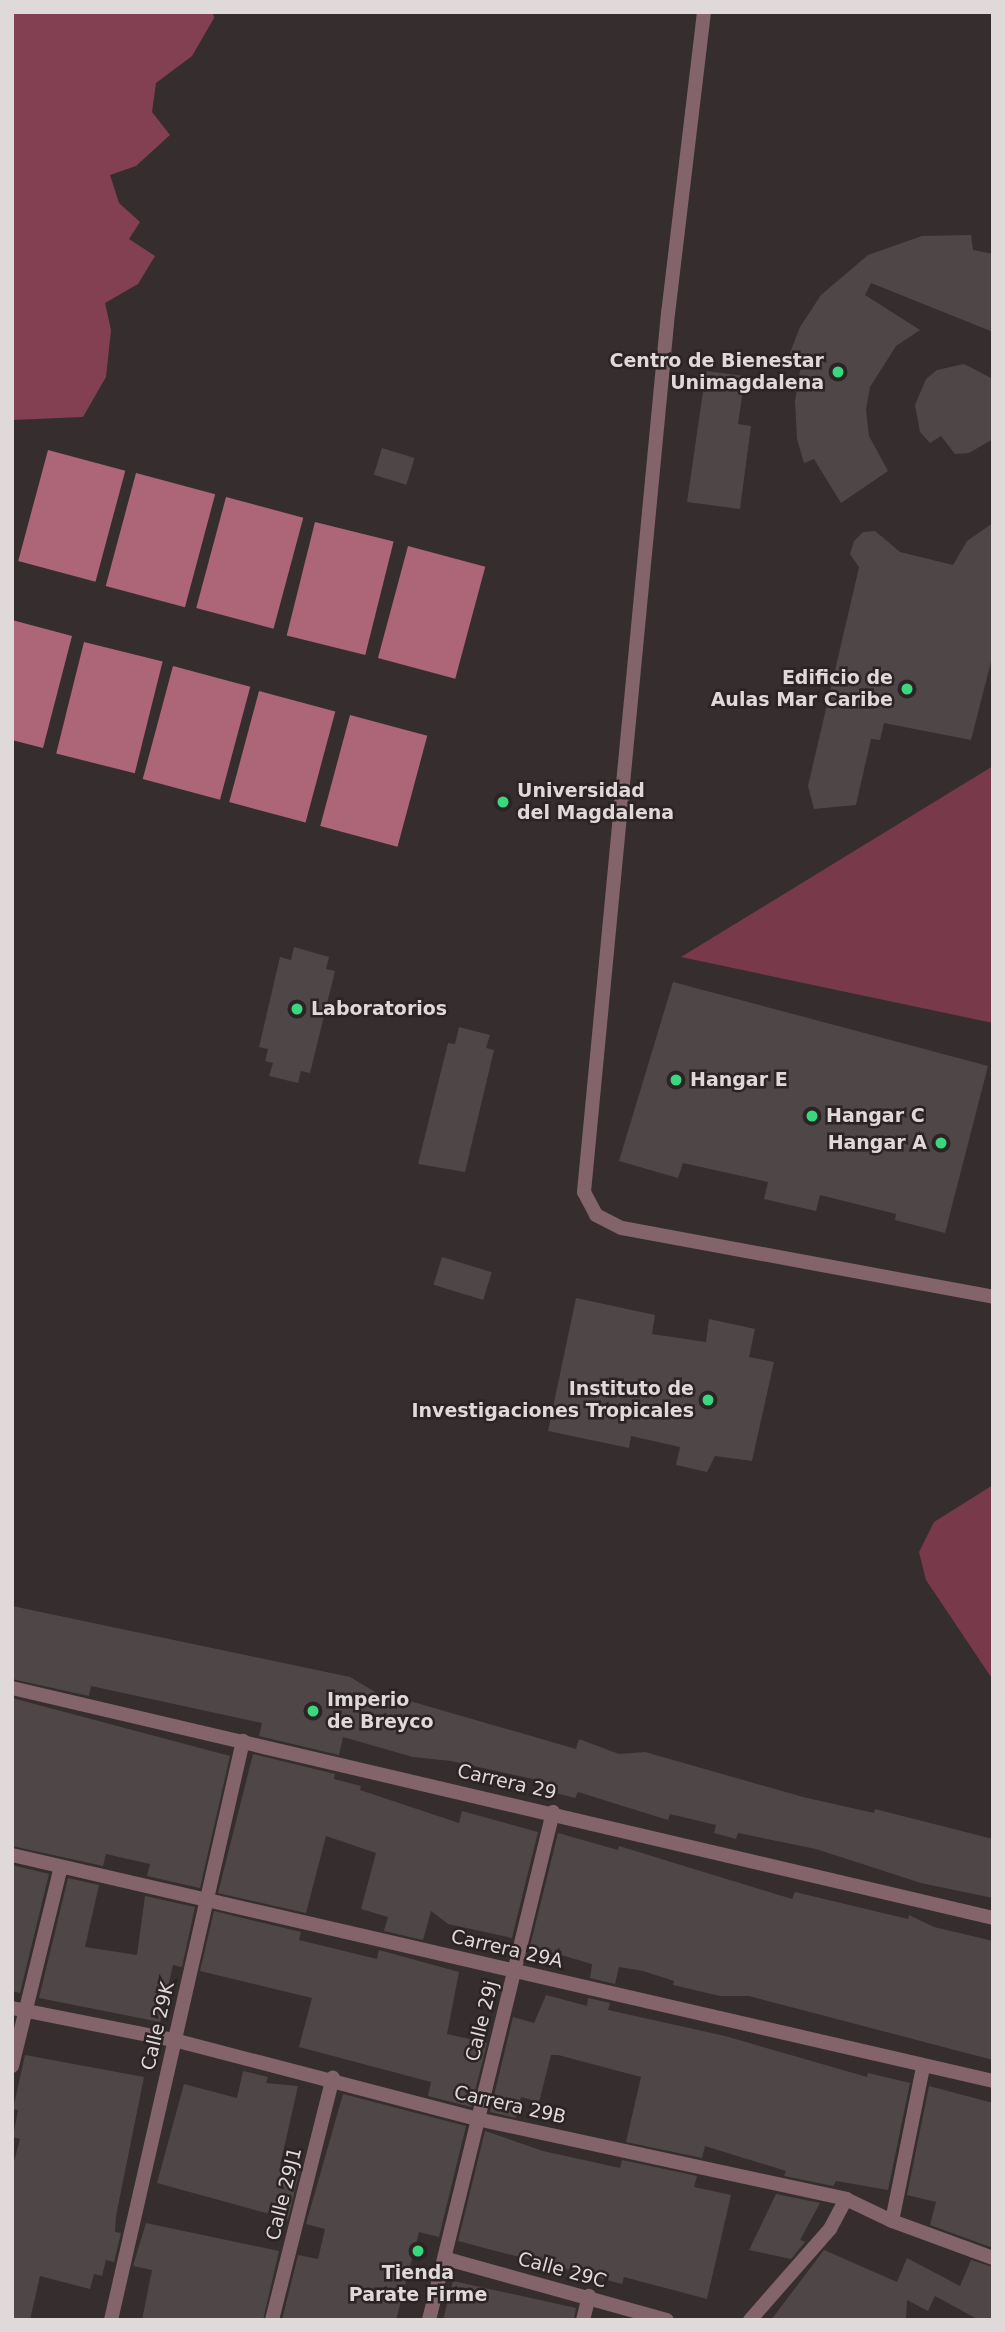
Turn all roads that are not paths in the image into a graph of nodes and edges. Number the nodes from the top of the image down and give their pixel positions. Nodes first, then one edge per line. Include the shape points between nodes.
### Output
1 (704, 12) edge
2 (993, 1297) edge
3 (12, 1688) edge
4 (243, 1741) junction
5 (553, 1812) junction
6 (12, 1855) edge
7 (61, 1867) junction
8 (206, 1901) junction
9 (993, 1918) edge
10 (514, 1970) junction
11 (19, 2010) edge
12 (174, 2040) junction
13 (12, 2066) edge
14 (923, 2067) junction
15 (333, 2078) junction
16 (993, 2081) edge
17 (477, 2119) junction
18 (846, 2199) junction
19 (892, 2221) junction
20 (993, 2258) edge
21 (447, 2259) junction
22 (589, 2296) junction
23 (111, 2320) edge
24 (272, 2320) edge
25 (429, 2320) edge
26 (583, 2320) edge
27 (667, 2320) edge
28 (750, 2320) edge

1 - 2 street via 667,313 584,1192 596,1215 622,1227
3 - 4 street, Carrera 29
4 - 5 street, Carrera 29
4 - 8 street, Calle 29K
5 - 9 street, Carrera 29
5 - 10 street, Calle 29j
6 - 7 street, Carrera 29A
7 - 8 street, Carrera 29A
7 - 11 street
8 - 10 street, Carrera 29A
8 - 12 street, Calle 29K
10 - 14 street, Carrera 29A
10 - 17 street, Calle 29j
11 - 12 street, Carrera 29B
11 - 13 street
12 - 15 street, Carrera 29B
12 - 23 street, Calle 29K
14 - 16 street, Carrera 29A
14 - 19 street
15 - 17 street, Carrera 29B
15 - 24 street, Calle 29J1
17 - 18 street, Carrera 29B
17 - 21 street, Calle 29j
18 - 19 street, Carrera 29B
18 - 28 street via 830,2229
19 - 20 street, Carrera 29B
21 - 22 street, Calle 29C
21 - 25 street, Calle 29j
22 - 26 street
22 - 27 street, Calle 29C

